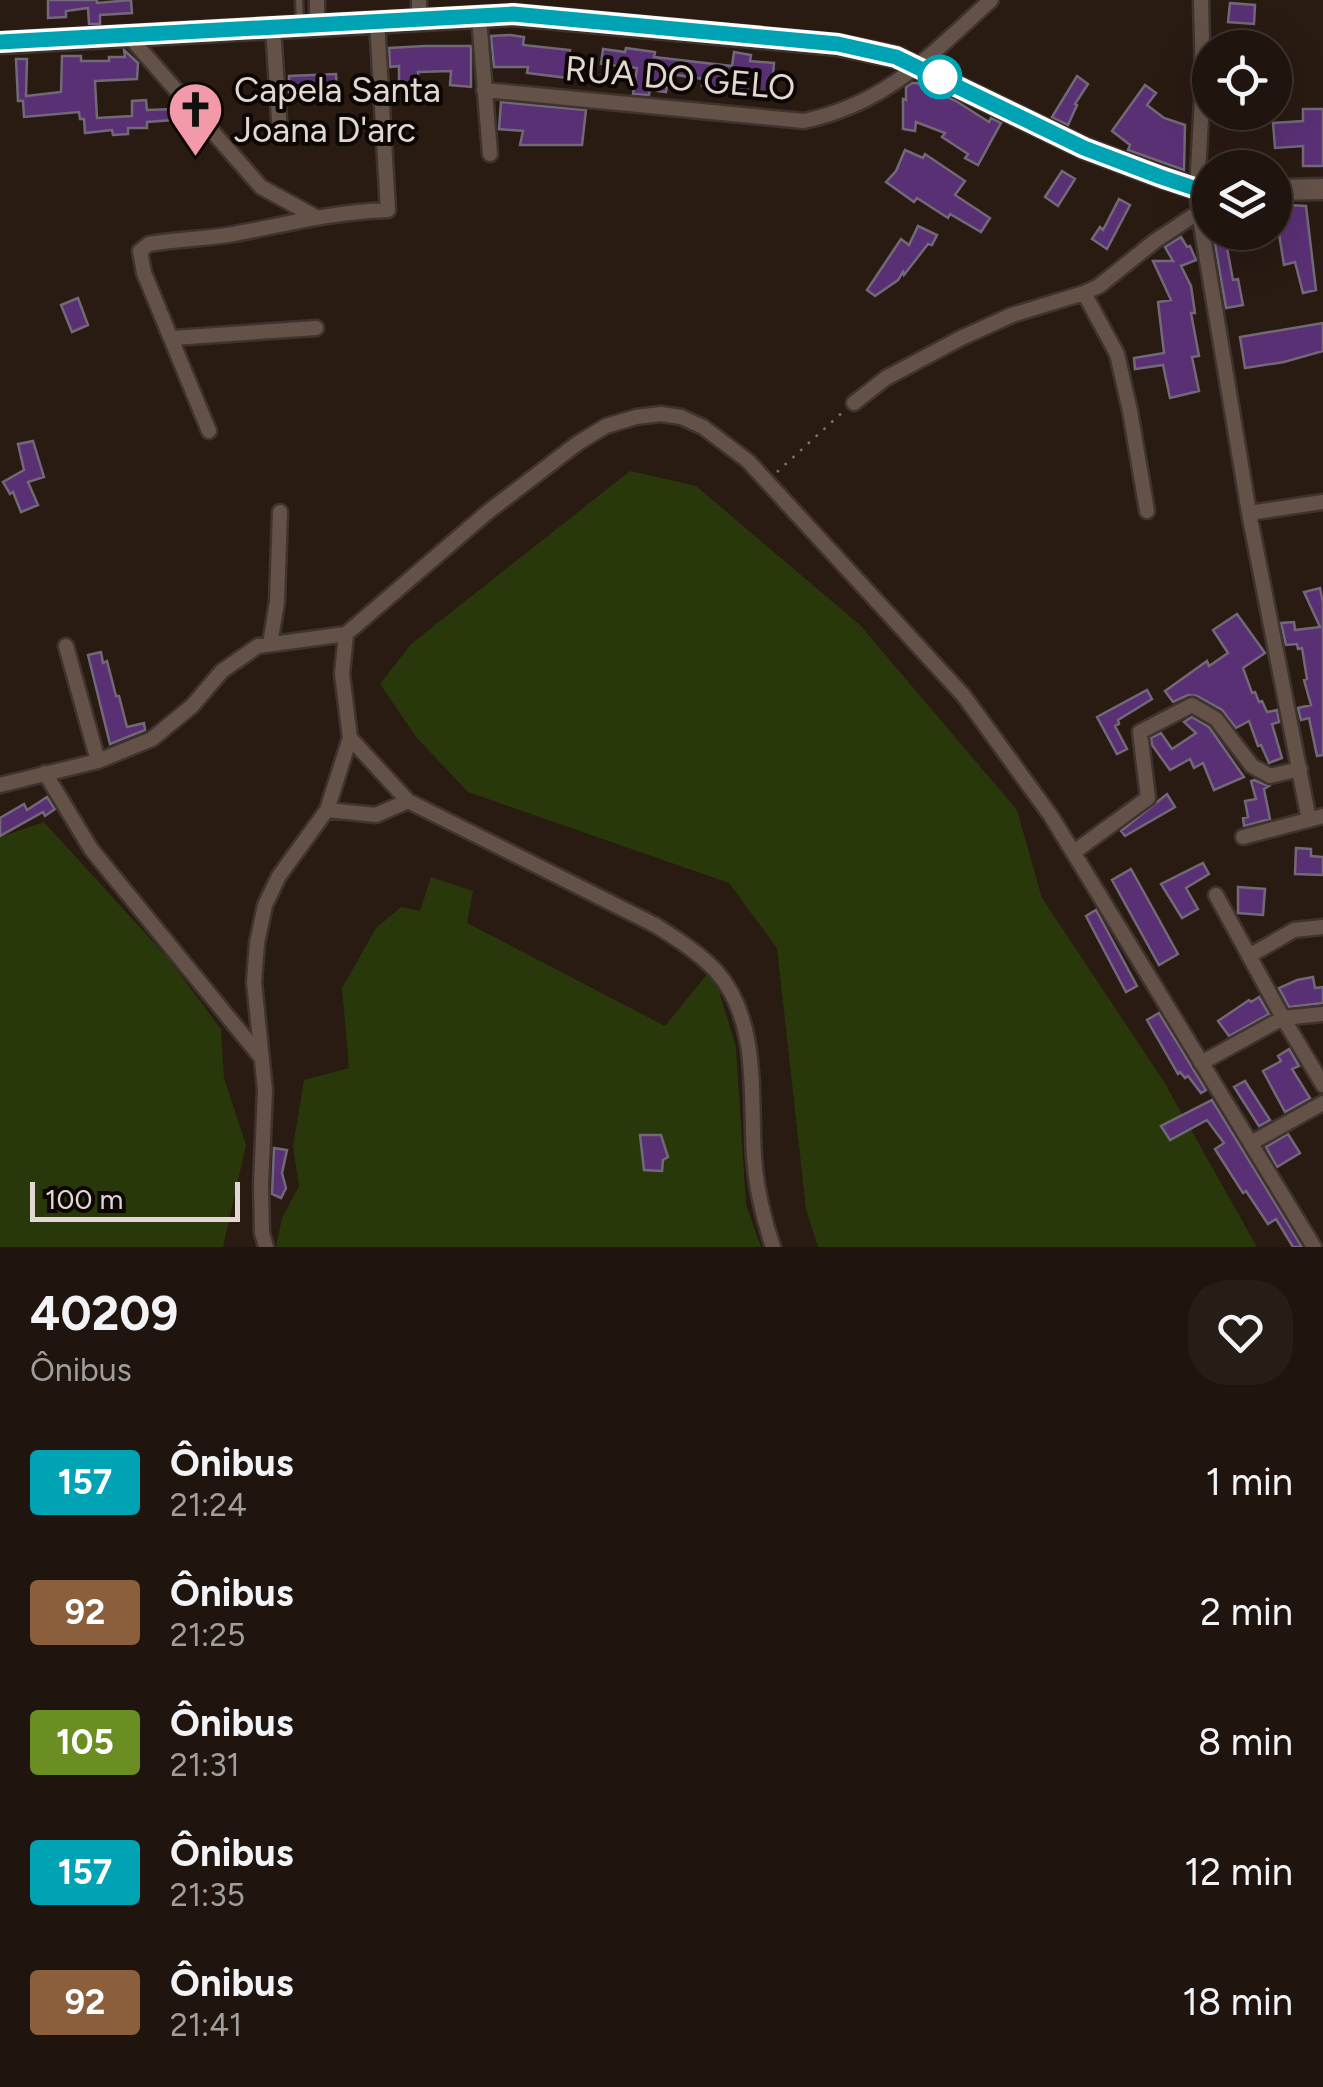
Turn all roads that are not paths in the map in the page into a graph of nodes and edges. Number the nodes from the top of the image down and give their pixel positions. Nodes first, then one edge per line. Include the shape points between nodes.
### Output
1 (299, 0) edge
2 (317, 0) edge
3 (991, 0) edge
4 (1201, 0) edge
5 (514, 7) edge
6 (419, 10) edge
7 (478, 18) junction
8 (377, 21) junction
9 (309, 24) junction
10 (273, 27) junction
11 (126, 34) junction
12 (0, 42) edge
13 (917, 66) junction
14 (484, 90) junction
15 (280, 134) dead end
16 (1204, 150) edge
17 (490, 154) dead end
18 (1192, 185) edge
19 (1323, 189) edge
20 (1292, 190) edge
21 (315, 216) junction
22 (1192, 217) edge
23 (1205, 250) edge
24 (1084, 293) junction
25 (316, 328) dead end
26 (173, 338) junction
27 (854, 403) road end
28 (209, 430) dead end
29 (1323, 502) edge
30 (1147, 511) dead end
31 (280, 512) dead end
32 (1249, 514) junction
33 (346, 634) junction
34 (270, 644) junction
35 (66, 646) dead end
36 (350, 738) junction
37 (98, 761) junction
38 (1300, 769) junction
39 (45, 773) junction
40 (0, 785) edge
41 (408, 801) junction
42 (327, 810) junction
43 (1316, 818) edge
44 (1243, 837) dead end
45 (1074, 852) junction
46 (1216, 895) dead end
47 (1323, 928) edge
48 (1249, 956) junction
49 (1323, 1014) edge
50 (1283, 1018) junction
51 (260, 1057) junction
52 (1201, 1063) junction
53 (1323, 1085) edge
54 (1323, 1103) edge
55 (1252, 1143) junction
56 (266, 1247) edge
57 (772, 1247) edge
58 (1314, 1247) edge

1 - 9 lane
2 - 9 street
3 - 13 street, RUA DO GELO
4 - 16 street
5 - 7 main road
5 - 13 main road via 838,44
6 - 7 main road
6 - 8 main road
7 - 14 street
8 - 9 main road
8 - 21 street via 388,210
9 - 10 main road
10 - 11 main road
10 - 15 street
11 - 12 main road
11 - 21 street via 261,188
13 - 14 street, RUA DO GELO via 860,105 804,121
13 - 18 main road via 1084,148
14 - 17 street
19 - 20 main road
21 - 26 street via 149,244 140,251
22 - 24 street
23 - 32 street
24 - 27 street via 1012,315 922,356
24 - 30 street via 1117,354
25 - 26 street
26 - 28 street
29 - 32 street
31 - 34 street
32 - 38 street
33 - 34 street
33 - 36 street via 342,674
33 - 45 street via 578,443 636,417 682,417 727,444 767,481 964,696
34 - 37 street via 232,663 152,739
35 - 37 street
36 - 41 street
36 - 42 street
37 - 39 street
38 - 43 street
38 - 45 street via 1270,776 1252,766 1216,719 1192,704 1140,732 1148,798
39 - 40 street
39 - 51 street via 91,848
41 - 42 street via 376,815
41 - 57 street via 655,924 719,974 746,1036 758,1198
42 - 51 street via 292,854 265,905 254,982
43 - 44 street
45 - 52 street
46 - 48 street
47 - 48 street via 1294,930
48 - 50 street
49 - 50 street
50 - 52 street
50 - 53 street
51 - 56 street
52 - 55 street
54 - 55 street
55 - 58 street

